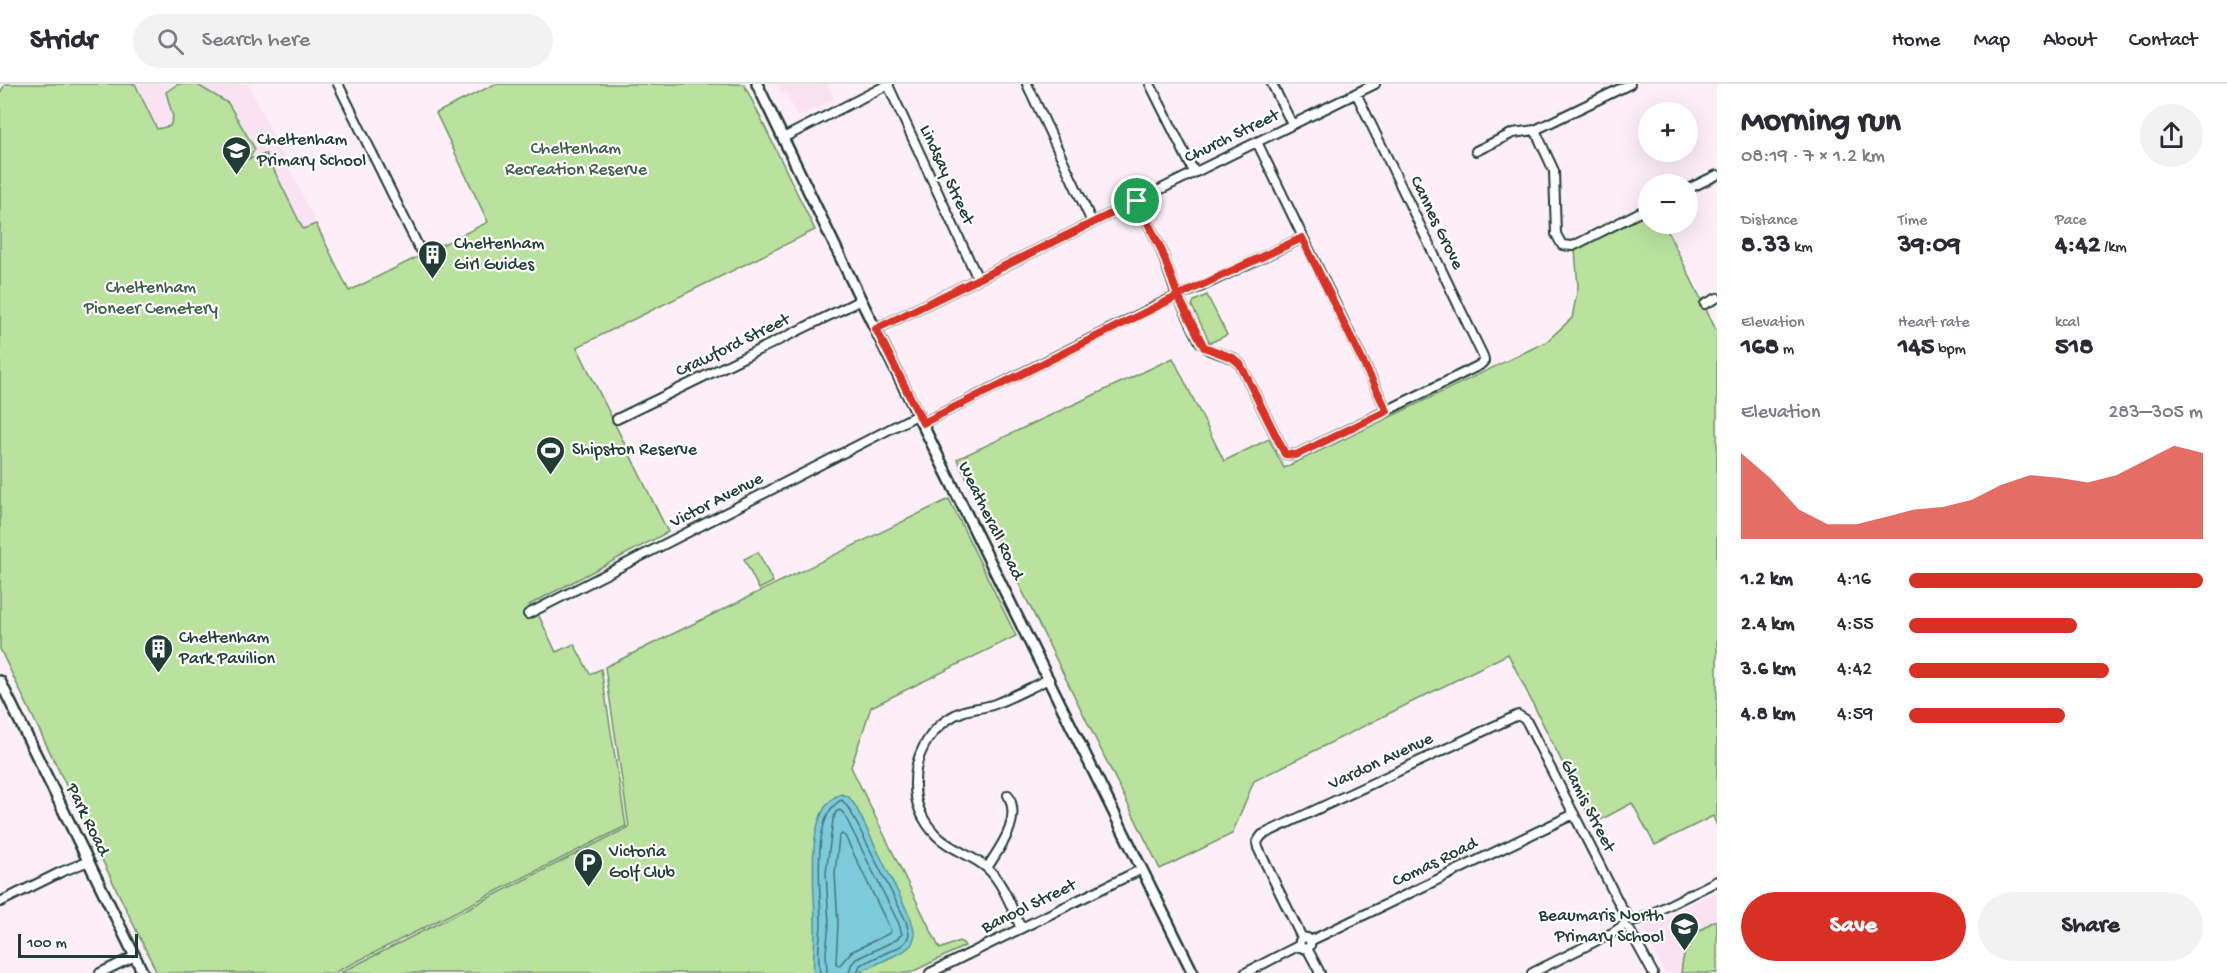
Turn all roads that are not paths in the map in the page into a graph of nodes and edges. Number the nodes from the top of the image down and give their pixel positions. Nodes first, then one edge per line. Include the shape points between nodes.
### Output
1 (338, 84) edge
2 (757, 84) edge
3 (889, 84) edge
4 (1027, 84) edge
5 (1150, 84) edge
6 (1272, 84) edge
7 (1375, 84) edge
8 (1630, 84) edge
9 (1356, 93) junction
10 (1292, 124) junction
11 (1535, 130) junction
12 (783, 138) junction
13 (1257, 142) junction
14 (1476, 151) dead end
15 (1194, 172) junction
16 (1717, 175) edge
17 (1698, 184) edge
18 (1137, 201) junction
19 (1638, 213) edge
20 (1092, 222) junction
21 (1302, 238) junction
22 (426, 256) dead end
23 (978, 279) junction
24 (1178, 296) junction
25 (1717, 298) edge
26 (861, 300) junction
27 (1705, 304) dead end
28 (876, 329) junction
29 (1387, 411) junction
30 (921, 418) junction
31 (617, 419) dead end
32 (528, 614) dead end
33 (1049, 679) junction
34 (0, 681) edge
35 (1526, 720) joint
36 (1008, 795) dead end
37 (1574, 813) junction
38 (87, 859) junction
39 (987, 868) junction
40 (1142, 869) junction
41 (1717, 881) edge
42 (0, 902) edge
43 (1629, 925) junction
44 (1021, 928) junction
45 (1305, 943) junction
46 (135, 956) junction
47 (100, 973) edge
48 (144, 973) edge
49 (930, 973) edge
50 (1193, 973) edge
51 (1245, 973) edge
52 (1320, 973) edge
53 (1532, 973) edge
54 (1653, 973) edge

1 - 22 street
2 - 12 street, Weatherall Road
3 - 12 street
3 - 23 street, Lindsay Street
4 - 20 street
5 - 15 street
6 - 10 street
7 - 9 street, Church Street
8 - 11 street
9 - 10 street, Church Street
9 - 29 street, Cannes Grove via 1484,361
10 - 13 street, Church Street
11 - 14 street via 1513,134
11 - 19 street via 1554,171 1556,234 1562,245 1573,246
12 - 26 street, Weatherall Road
13 - 15 street, Church Street
13 - 21 street
15 - 18 street, Church Street
16 - 17 street
18 - 20 street, Church Street
18 - 24 street via 1161,249
20 - 23 street, Church Street
21 - 24 street, Victor Avenue
21 - 29 street
23 - 28 street, Church Street
24 - 29 street via 1204,347 1240,364 1282,450 1290,456
24 - 30 street, Victor Avenue
25 - 27 street
26 - 28 street, Weatherall Road
26 - 31 street, Crawford Street
28 - 30 street, Weatherall Road
30 - 32 street, Victor Avenue
30 - 33 street, Weatherall Road
33 - 39 street via 993,705 953,716 931,735 918,760 915,793 926,822 949,846
33 - 40 street, Weatherall Road
34 - 38 street, Park Road
35 - 37 street, Glamis Street
35 - 45 street, Vardon Avenue via 1513,716 1264,834 1257,848
36 - 39 street via 1014,809 1013,820
37 - 43 street, Glamis Street
37 - 45 street, Comas Road
38 - 42 street
38 - 46 street, Park Road
39 - 44 street
40 - 44 street, Banool Street
40 - 50 street, Weatherall Road
41 - 43 street
43 - 53 street
43 - 54 street, Glamis Street
44 - 49 street, Banool Street
45 - 51 street, Comas Road
45 - 52 street
46 - 47 street
46 - 48 street, Park Road

